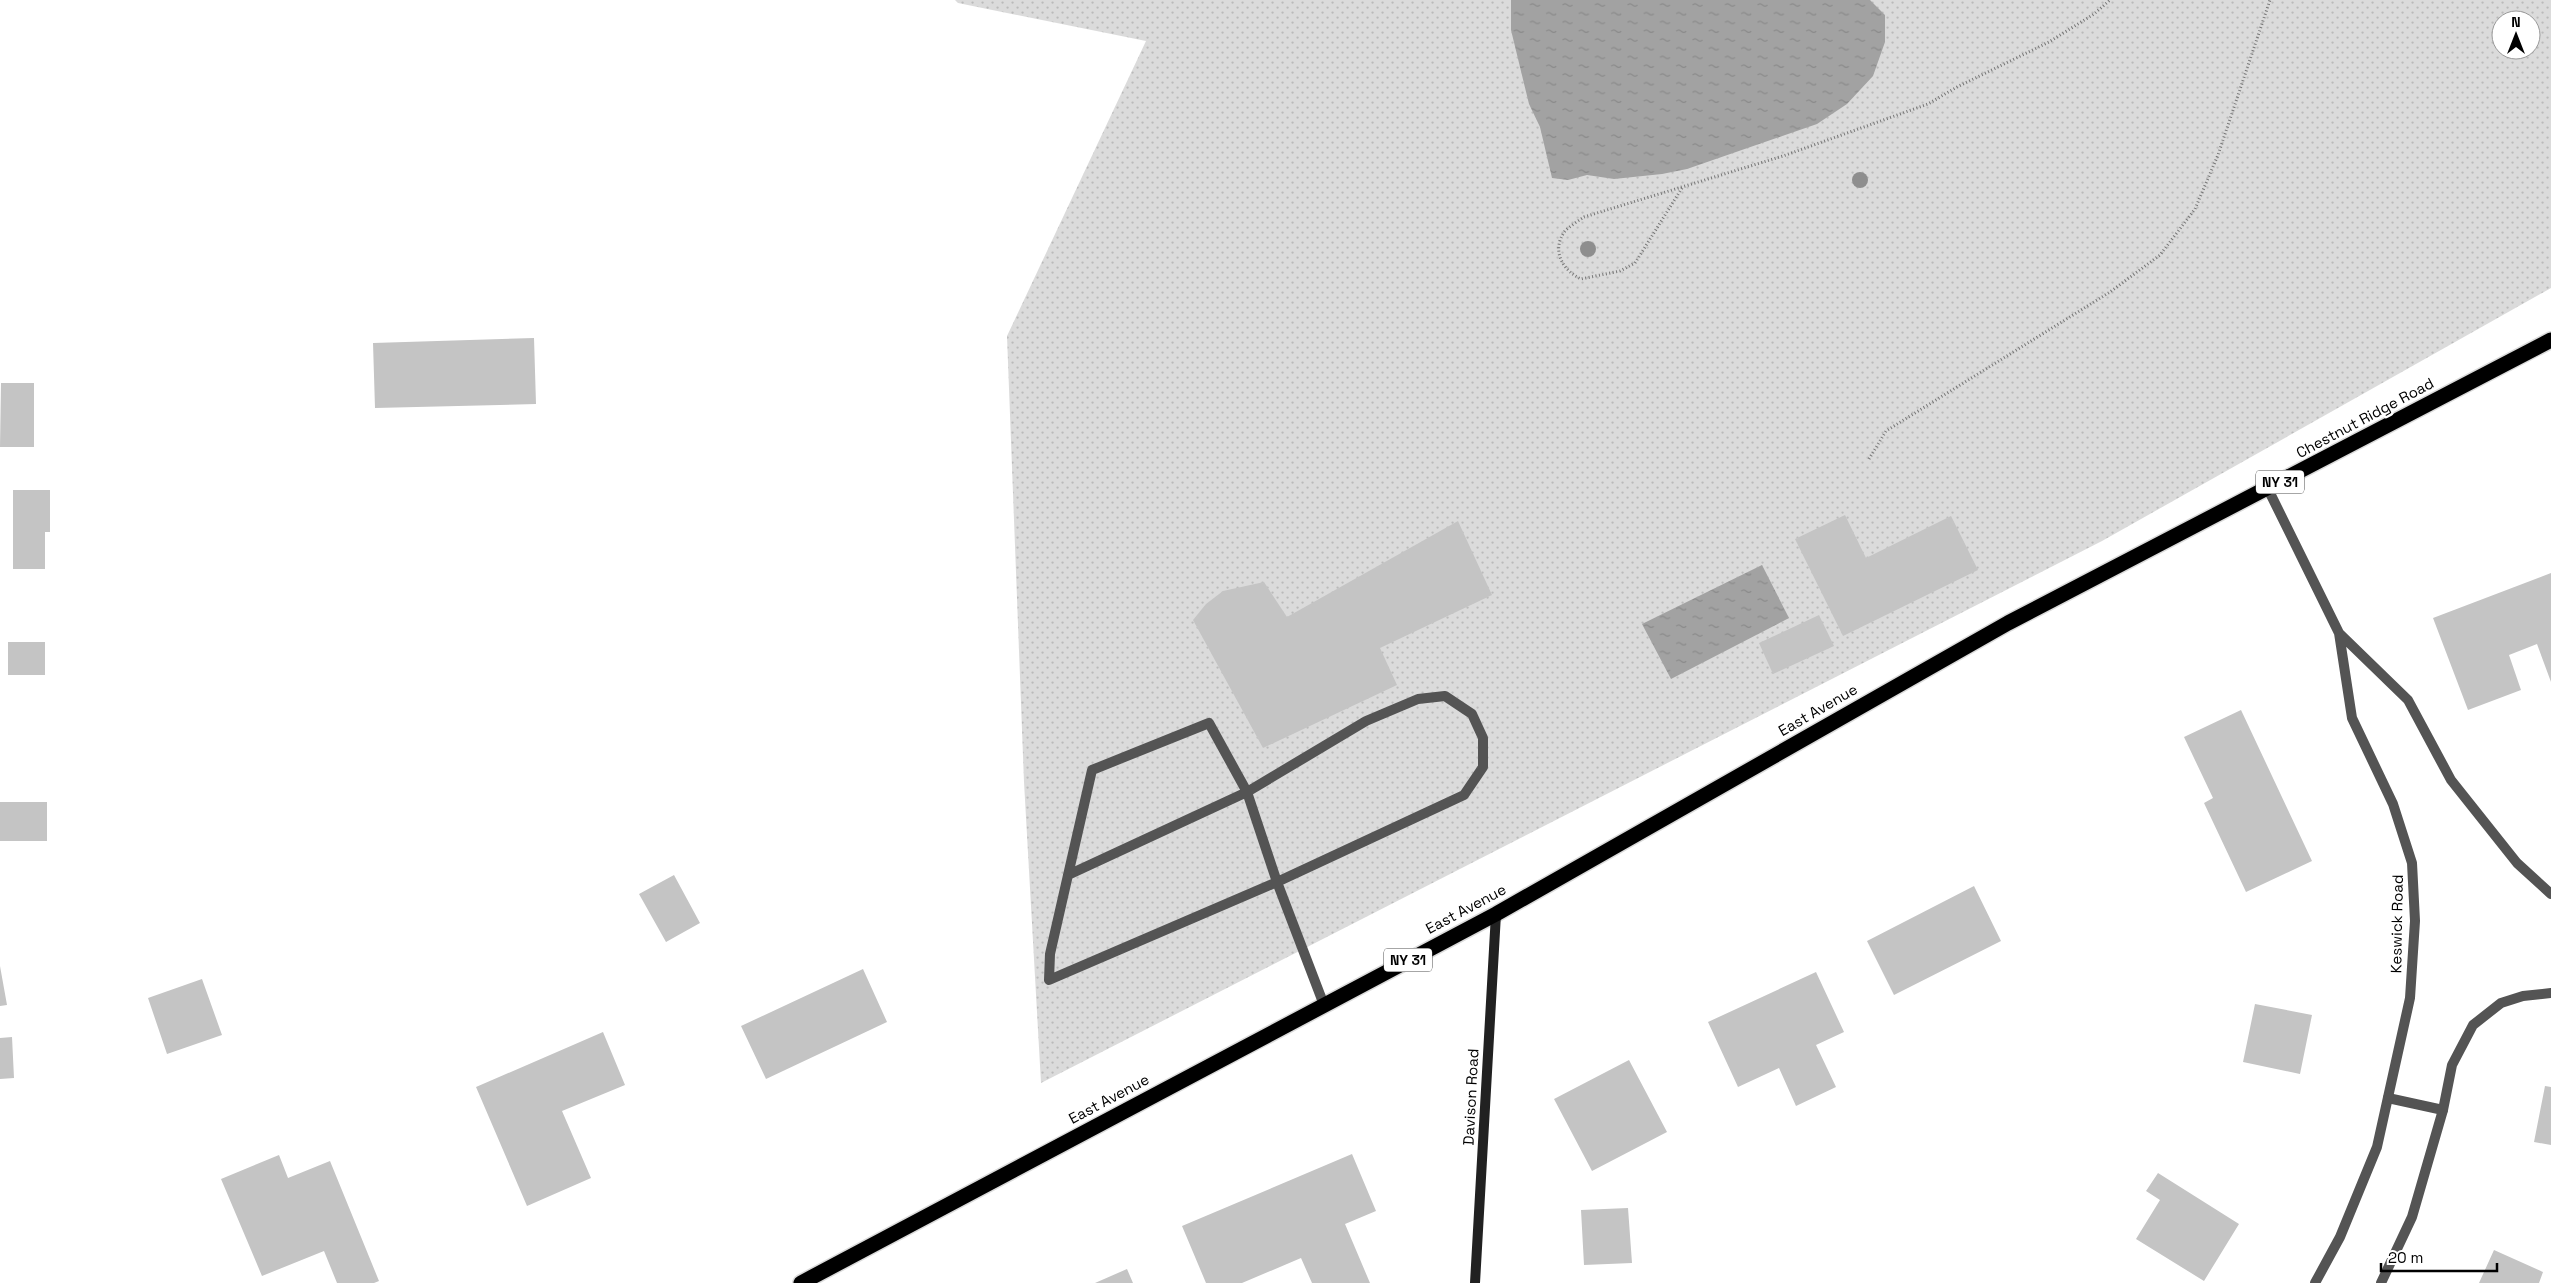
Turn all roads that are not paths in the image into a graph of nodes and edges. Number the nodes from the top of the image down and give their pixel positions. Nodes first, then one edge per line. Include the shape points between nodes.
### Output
1 (2551, 340) edge
2 (2268, 489) junction
3 (2008, 623) joint
4 (2339, 633) junction
5 (1247, 792) junction
6 (1068, 875) junction
7 (1277, 882) junction
8 (2551, 894) edge
9 (1496, 914) junction
10 (2551, 993) edge
11 (1324, 1005) junction
12 (2388, 1098) junction
13 (2443, 1110) junction
14 (801, 1283) edge
15 (1475, 1283) edge
16 (2315, 1283) edge
17 (2380, 1283) edge

1 - 2 highway, Chestnut Ridge Road / NY 31
2 - 3 highway, Chestnut Ridge Road / NY 31
2 - 4 street, Keswick Road
3 - 9 highway, East Avenue / NY 31
4 - 8 street via 2408,700 2451,780 2517,862
4 - 12 street, Keswick Road via 2352,718 2393,804 2412,862 2415,922 2410,998
5 - 6 street
5 - 6 street via 1209,723 1092,770
5 - 7 street
5 - 7 street via 1366,721 1418,699 1444,696 1472,714 1483,738 1483,767 1464,795
6 - 7 street via 1050,954 1049,980
7 - 11 street
9 - 11 highway, East Avenue / NY 31
9 - 15 street, Davison Road
10 - 13 street via 2523,996 2501,1003 2473,1025 2452,1065
11 - 14 highway, East Avenue / NY 31
12 - 13 street
12 - 16 street, Keswick Road via 2377,1147 2340,1237
13 - 17 street via 2412,1217

